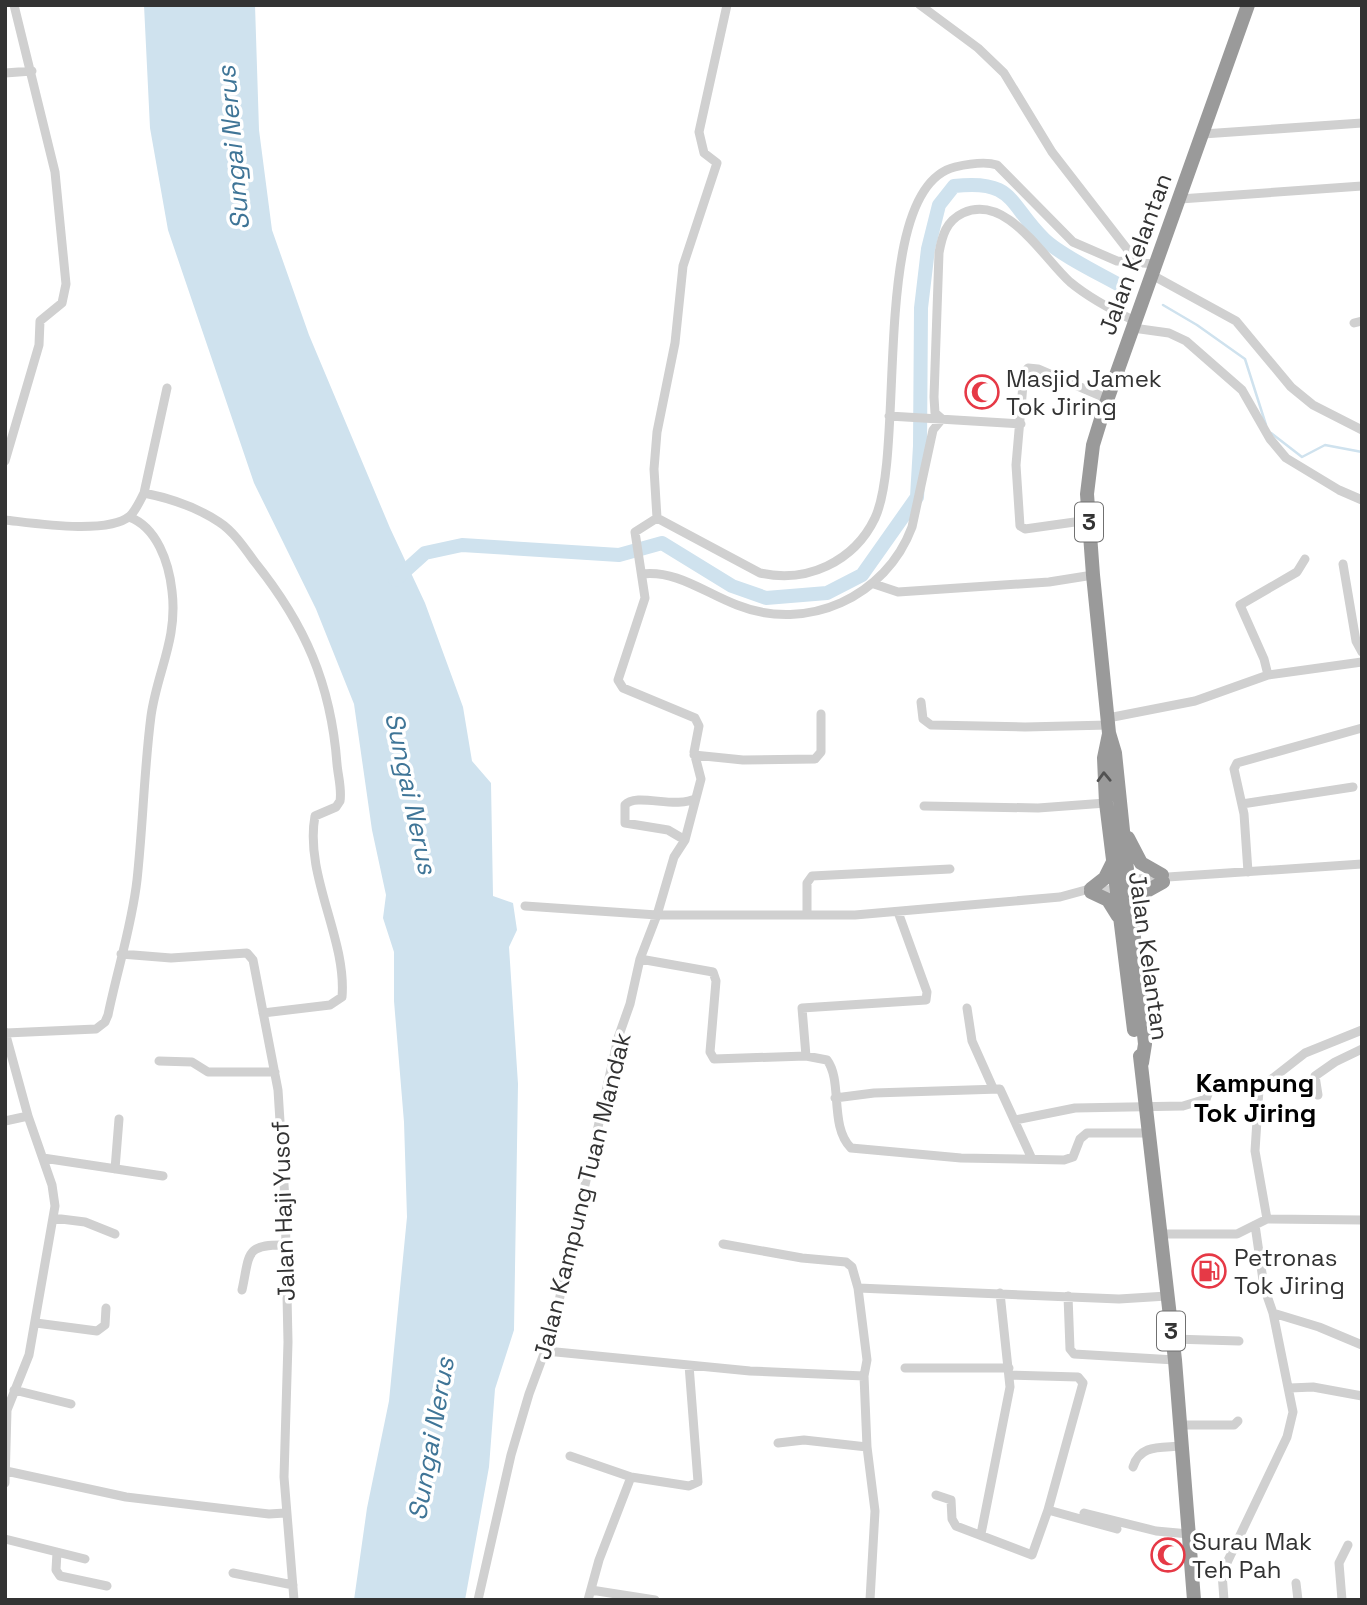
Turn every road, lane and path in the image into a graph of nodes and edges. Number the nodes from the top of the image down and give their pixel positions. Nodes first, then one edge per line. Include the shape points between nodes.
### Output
1 (14, 5) edge
2 (727, 5) edge
3 (920, 5) edge
4 (1248, 5) edge
5 (32, 71) junction
6 (5, 73) edge
7 (1362, 123) edge
8 (1203, 134) junction
9 (1362, 186) edge
10 (1180, 199) junction
11 (1138, 263) junction
12 (1153, 272) junction
13 (1135, 323) junction
14 (167, 388) dead end
15 (1108, 399) junction
16 (888, 416) junction
17 (939, 418) junction
18 (1021, 424) junction
19 (1362, 430) edge
20 (5, 461) edge
21 (144, 493) junction
22 (1362, 500) edge
23 (129, 517) junction
24 (657, 518) junction
25 (5, 520) edge
26 (1089, 520) junction
27 (1305, 559) dead end
28 (1343, 564) dead end
29 (640, 569) junction
30 (1093, 575) junction
31 (874, 584) junction
32 (1362, 652) edge
33 (1362, 662) edge
34 (1268, 675) junction
35 (920, 702) dead end
36 (821, 714) dead end
37 (1109, 725) junction
38 (1362, 728) edge
39 (694, 755) junction
40 (1353, 787) dead end
41 (695, 798) junction
42 (1106, 803) junction
43 (1242, 804) junction
44 (924, 806) dead end
45 (1122, 820) junction
46 (685, 839) junction
47 (1113, 862) junction
48 (1362, 864) edge
49 (950, 869) dead end
50 (1248, 872) junction
51 (1164, 878) junction
52 (1123, 884) junction
53 (1090, 891) junction
54 (525, 906) dead end
55 (898, 912) junction
56 (657, 915) junction
57 (807, 915) junction
58 (1122, 923) junction
59 (1134, 943) junction
60 (121, 954) junction
61 (640, 959) junction
62 (967, 1008) dead end
63 (263, 1013) junction
64 (1362, 1030) edge
65 (6, 1033) edge
66 (1362, 1049) edge
67 (806, 1056) junction
68 (159, 1060) dead end
69 (1142, 1063) junction
70 (275, 1072) junction
71 (1213, 1082) dead end
72 (993, 1088) junction
73 (1318, 1095) dead end
74 (835, 1098) junction
75 (1148, 1108) junction
76 (27, 1116) junction
77 (119, 1119) dead end
78 (1015, 1120) junction
79 (5, 1121) edge
80 (1150, 1133) junction
81 (43, 1158) junction
82 (1032, 1159) junction
83 (115, 1169) junction
84 (163, 1177) dead end
85 (53, 1218) junction
86 (1267, 1219) junction
87 (1362, 1220) edge
88 (1255, 1225) junction
89 (115, 1234) dead end
90 (1161, 1234) junction
91 (723, 1244) dead end
92 (286, 1245) junction
93 (858, 1288) junction
94 (242, 1290) dead end
95 (1000, 1293) junction
96 (1068, 1296) junction
97 (1167, 1296) junction
98 (106, 1308) dead end
99 (1273, 1313) junction
100 (36, 1323) junction
101 (1172, 1339) junction
102 (1239, 1341) dead end
103 (1362, 1345) edge
104 (547, 1351) junction
105 (1175, 1360) junction
106 (689, 1365) junction
107 (905, 1368) dead end
108 (1010, 1372) junction
109 (864, 1376) junction
110 (1290, 1388) junction
111 (14, 1390) junction
112 (1362, 1396) edge
113 (71, 1404) dead end
114 (1238, 1421) dead end
115 (1180, 1425) junction
116 (5, 1431) edge
117 (778, 1443) dead end
118 (1181, 1446) junction
119 (867, 1447) junction
120 (570, 1456) dead end
121 (1133, 1467) dead end
122 (6, 1471) edge
123 (631, 1477) junction
124 (5, 1483) edge
125 (936, 1494) dead end
126 (1048, 1510) junction
127 (285, 1513) junction
128 (1084, 1513) dead end
129 (1117, 1529) dead end
130 (981, 1534) junction
131 (1188, 1534) junction
132 (5, 1539) edge
133 (1348, 1545) dead end
134 (57, 1552) junction
135 (85, 1559) dead end
136 (1192, 1571) junction
137 (233, 1573) dead end
138 (1222, 1573) junction
139 (1296, 1583) dead end
140 (293, 1585) junction
141 (107, 1586) dead end
142 (589, 1595) edge
143 (294, 1600) edge
144 (478, 1600) edge
145 (655, 1600) edge
146 (870, 1600) edge
147 (1194, 1600) edge
148 (1224, 1600) edge
149 (1298, 1600) edge
150 (1342, 1600) edge

1 - 5 street
2 - 24 street via 699,132 701,148 717,163 683,267 677,333 657,432
3 - 11 street via 1004,73 1052,152
4 - 8 highway, Jalan Kelantan / 3
5 - 6 street
5 - 20 street via 55,172 66,292 62,303 40,321 39,345
7 - 8 street
8 - 10 highway, Jalan Kelantan / 3
9 - 10 street
10 - 12 highway, Jalan Kelantan / 3
11 - 12 street
11 - 16 street via 1117,261 1073,242 998,165 962,165 939,173 917,206 905,239
12 - 13 highway, Jalan Kelantan / 3
12 - 19 street via 1236,321 1290,387 1313,405
13 - 15 highway, Jalan Kelantan / 3
13 - 17 street via 1070,282 1006,218 989,210 963,213 944,230 939,253 934,397
13 - 22 street via 1186,341 1242,390 1286,458
14 - 21 street
15 - 18 street via 1028,368
15 - 26 highway, Jalan Kelantan / 3 via 1089,471
16 - 17 street
16 - 24 street via 885,477 876,517 843,557 818,570 791,576 760,573
17 - 18 street
17 - 31 street via 907,541
18 - 26 street via 1016,465 1020,526
21 - 23 street
21 - 63 street via 208,516 235,536 292,613 327,690 341,795 336,807 315,816 314,838 342,998 330,1005
23 - 25 street via 105,524
23 - 60 street via 146,526 156,541 172,600 168,655 151,718 137,881
24 - 29 street via 635,532
26 - 30 highway, Jalan Kelantan / 3
27 - 34 street via 1297,572 1240,605
28 - 32 street via 1356,641
29 - 31 street via 678,577 739,606 772,614 838,606
29 - 39 street, Jalan Kampung Tuan Mandak via 645,598 618,680 623,688 695,718 699,726
30 - 31 street via 898,592
30 - 37 highway, Jalan Kelantan / 3
33 - 34 street
34 - 37 street
35 - 37 street via 923,719 931,725
36 - 39 street via 821,752 815,759
42 -> 37 highway, Jalan Kelantan / 3 via 1104,758
37 - 45 highway, Jalan Kelantan / 3
38 - 43 street via 1237,763 1234,769
39 - 41 street, Jalan Kampung Tuan Mandak via 701,773
40 - 43 street
41 - 46 street, Jalan Kampung Tuan Mandak
41 - 46 street via 684,804 633,800 625,806 625,823 668,830
42 - 44 street via 1038,808
42 - 47 highway, Jalan Kelantan / 3
43 - 50 street
45 - 51 highway via 1137,857
45 - 52 highway, Jalan Kelantan / 3
46 - 56 street, Jalan Kampung Tuan Mandak via 674,857
47 - 52 highway, Jalan Kelantan / 3
47 - 53 highway
48 - 50 street
49 - 57 street via 811,876
50 - 51 street
51 - 52 street
51 - 59 highway via 1140,897
52 - 53 street
52 - 58 highway, Jalan Kelantan / 3
52 - 59 highway, Jalan Kelantan / 3
53 - 55 street
53 - 58 highway via 1108,901
54 - 56 street
55 - 57 street
55 - 67 street via 926,1000 806,1006 801,1016
56 - 57 street
56 - 61 street, Jalan Kampung Tuan Mandak
58 - 69 highway, Jalan Kelantan / 3
59 - 69 highway, Jalan Kelantan / 3 via 1145,1044
60 - 63 street, Jalan Haji Yusof via 171,958 247,953 253,960
60 - 65 street via 102,1026
61 - 67 street via 713,972 710,1052 714,1059
61 - 104 street, Jalan Kampung Tuan Mandak via 607,1080
62 - 72 street via 971,1037
63 - 70 street, Jalan Haji Yusof
64 - 86 street via 1305,1053 1259,1088 1255,1151
65 - 76 street
66 - 73 street via 1315,1076
67 - 74 street via 831,1063
68 - 70 street via 192,1062 208,1072
69 - 75 highway, 3
70 - 92 street, Jalan Haji Yusof
71 - 75 street via 1203,1101
72 - 74 street
72 - 78 street via 1003,1092
74 - 82 street via 846,1142 856,1150
75 - 78 street via 1085,1107
75 - 80 highway, 3
76 - 79 street
76 - 81 street
77 - 83 street
78 - 82 street
80 - 82 street via 1087,1133 1070,1160
80 - 90 highway, 3
81 - 83 street
81 - 85 street via 55,1195
83 - 84 street
85 - 89 street via 85,1222
85 - 100 street
86 - 87 street
86 - 88 street
88 - 90 street via 1237,1234
88 - 99 street via 1264,1287
90 - 97 highway, 3
91 - 93 street via 846,1262
92 - 94 street via 260,1244 254,1249
92 - 127 street, Jalan Haji Yusof
93 - 95 street
93 - 109 street via 867,1360
95 - 96 street
95 - 108 street
96 - 97 street
96 - 105 street via 1074,1354
97 - 101 highway, 3
98 - 100 street via 104,1325 97,1331
99 - 103 street
99 - 110 street
100 - 111 street via 27,1362
101 - 102 street
101 - 105 highway, 3
104 - 106 street
104 - 144 street, Jalan Kampung Tuan Mandak via 511,1455
105 - 115 highway, 3
106 - 109 street
106 - 123 street via 698,1482 689,1486
107 - 108 street
108 - 126 street via 1078,1377 1083,1383
108 - 130 street via 1009,1404
109 - 119 street
110 - 112 street via 1313,1387
110 - 138 street via 1290,1428
111 - 113 street
111 - 116 street
114 - 115 street
115 - 118 highway, 3
116 - 122 street
117 - 119 street via 804,1440
118 - 121 street via 1146,1449
118 - 131 highway, 3
119 - 146 street via 876,1511
120 - 123 street
122 - 124 street
122 - 127 street via 126,1497
123 - 142 street
125 - 130 street via 951,1500 954,1524
126 - 129 street
126 - 130 street via 1032,1555
127 - 140 street, Jalan Haji Yusof
128 - 131 street
131 - 136 highway, 3
132 - 134 street
133 - 150 street via 1339,1563
134 - 135 street
134 - 141 street via 60,1576
136 - 138 street
136 - 147 highway, 3
137 - 140 street
138 - 148 street
139 - 149 street
140 - 143 street, Jalan Haji Yusof
142 - 145 street

